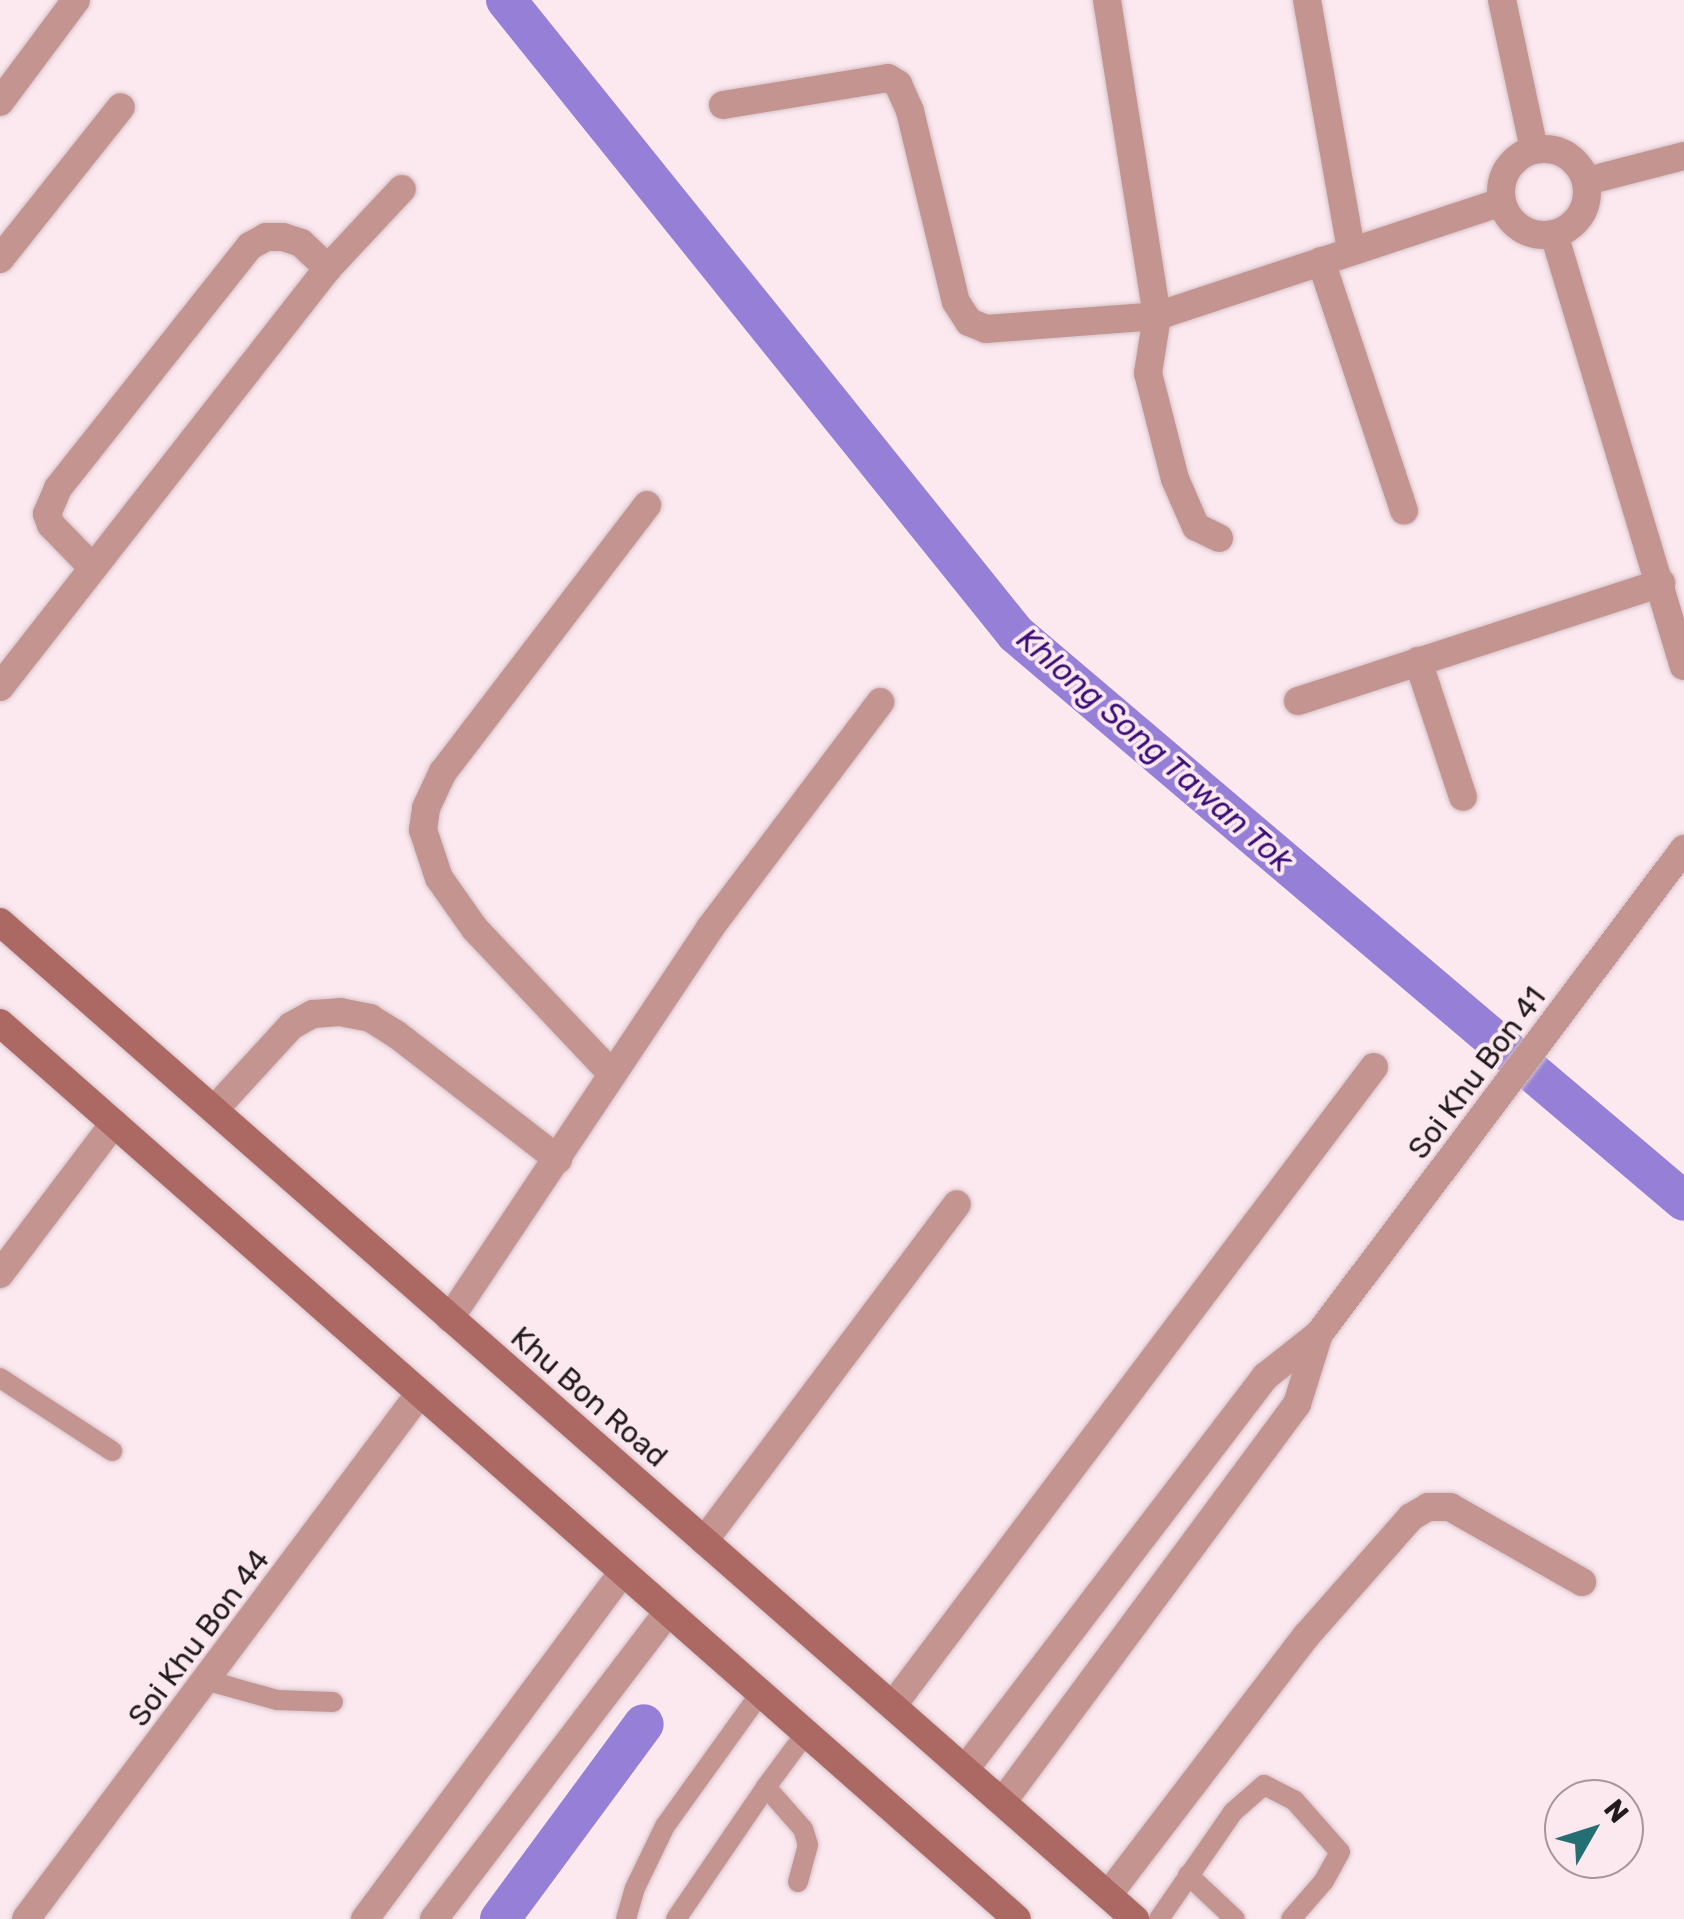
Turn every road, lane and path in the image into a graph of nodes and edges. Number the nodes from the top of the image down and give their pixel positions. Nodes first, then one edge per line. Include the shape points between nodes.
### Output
1 (76, 0) edge
2 (1106, 0) edge
3 (1307, 0) edge
4 (1502, 0) edge
5 (0, 102) edge
6 (723, 104) dead end
7 (121, 108) dead end
8 (1534, 149) junction
9 (1684, 156) edge
10 (1587, 181) junction
11 (402, 189) dead end
12 (1502, 202) junction
13 (1554, 234) junction
14 (1351, 250) junction
15 (0, 259) edge
16 (1321, 261) junction
17 (328, 268) junction
18 (1157, 316) junction
19 (647, 506) dead end
20 (1404, 511) dead end
21 (1219, 538) dead end
22 (94, 568) junction
23 (1661, 583) junction
24 (1418, 661) junction
25 (1684, 666) edge
26 (0, 687) edge
27 (1298, 701) dead end
28 (880, 702) dead end
29 (1463, 798) dead end
30 (1684, 849) edge
31 (0, 922) edge
32 (0, 1023) edge
33 (1374, 1067) dead end
34 (612, 1074) junction
35 (214, 1110) junction
36 (114, 1123) junction
37 (558, 1159) junction
38 (957, 1204) dead end
39 (0, 1274) edge
40 (450, 1318) junction
41 (1319, 1334) junction
42 (0, 1378) edge
43 (420, 1393) junction
44 (112, 1450) dead end
45 (704, 1541) junction
46 (622, 1573) junction
47 (1582, 1582) dead end
48 (668, 1612) junction
49 (209, 1681) junction
50 (760, 1694) junction
51 (333, 1702) dead end
52 (893, 1705) junction
53 (806, 1733) junction
54 (966, 1768) junction
55 (766, 1788) junction
56 (1004, 1800) junction
57 (1188, 1875) junction
58 (798, 1882) dead end
59 (1108, 1895) junction
60 (1006, 1916) edge
61 (26, 1919) edge
62 (364, 1919) edge
63 (434, 1919) edge
64 (626, 1919) edge
65 (676, 1919) edge
66 (1135, 1919) edge
67 (1160, 1919) edge
68 (1235, 1919) edge
69 (1290, 1919) edge

1 - 5 street
2 - 18 street
3 - 14 street
4 - 8 street
6 - 18 street via 888,78 910,111 956,302 969,322 986,329
7 - 15 street
8 - 10 street via 1567,154
8 - 12 street via 1507,168
9 - 10 street
10 - 13 street via 1582,214
11 - 17 street
12 - 13 street via 1521,229
12 - 14 street
13 - 23 street
14 - 16 street
16 - 18 street
16 - 20 street
17 - 22 street
17 - 22 street via 301,243 283,237 250,246 58,488 47,514 51,525
18 - 21 street via 1148,373 1175,479 1196,527
19 - 34 street via 443,772 423,830 438,878 475,928
22 - 26 street
23 - 24 street
23 - 25 street
24 - 27 street
24 - 29 street
28 - 34 street via 710,928
30 - 41 street, Soi Khu Bon 41
31 - 35 main road, Khu Bon Road
32 - 36 main road
33 - 52 street
34 - 37 street
35 - 37 street via 290,1026 313,1014 340,1012 370,1018 396,1034
35 - 40 main road, Khu Bon Road
36 - 39 street
36 - 43 main road
37 - 40 street
38 - 45 street
40 - 45 main road, Khu Bon Road
41 - 54 street, Soi Khu Bon 41 via 1266,1376
41 - 56 street, Soi Khu Bon 41 via 1297,1404
42 - 44 lane
43 - 46 main road
43 - 49 street, Soi Khu Bon 44
45 - 52 main road, Khu Bon Road
46 - 48 main road
46 - 62 street
47 - 59 street via 1450,1507 1428,1507 1412,1517 1307,1635
48 - 50 main road
48 - 63 street
49 - 51 lane via 277,1700
49 - 61 street, Soi Khu Bon 44
50 - 53 main road
50 - 64 lane via 665,1826
52 - 54 main road, Khu Bon Road
53 - 55 lane
53 - 60 main road
54 - 56 main road, Khu Bon Road
55 - 58 lane via 803,1829 808,1845
55 - 65 lane
56 - 59 main road, Khu Bon Road
57 - 67 lane
57 - 68 lane
57 - 69 lane via 1250,1793 1264,1785 1278,1788 1340,1852
59 - 66 main road, Khu Bon Road

